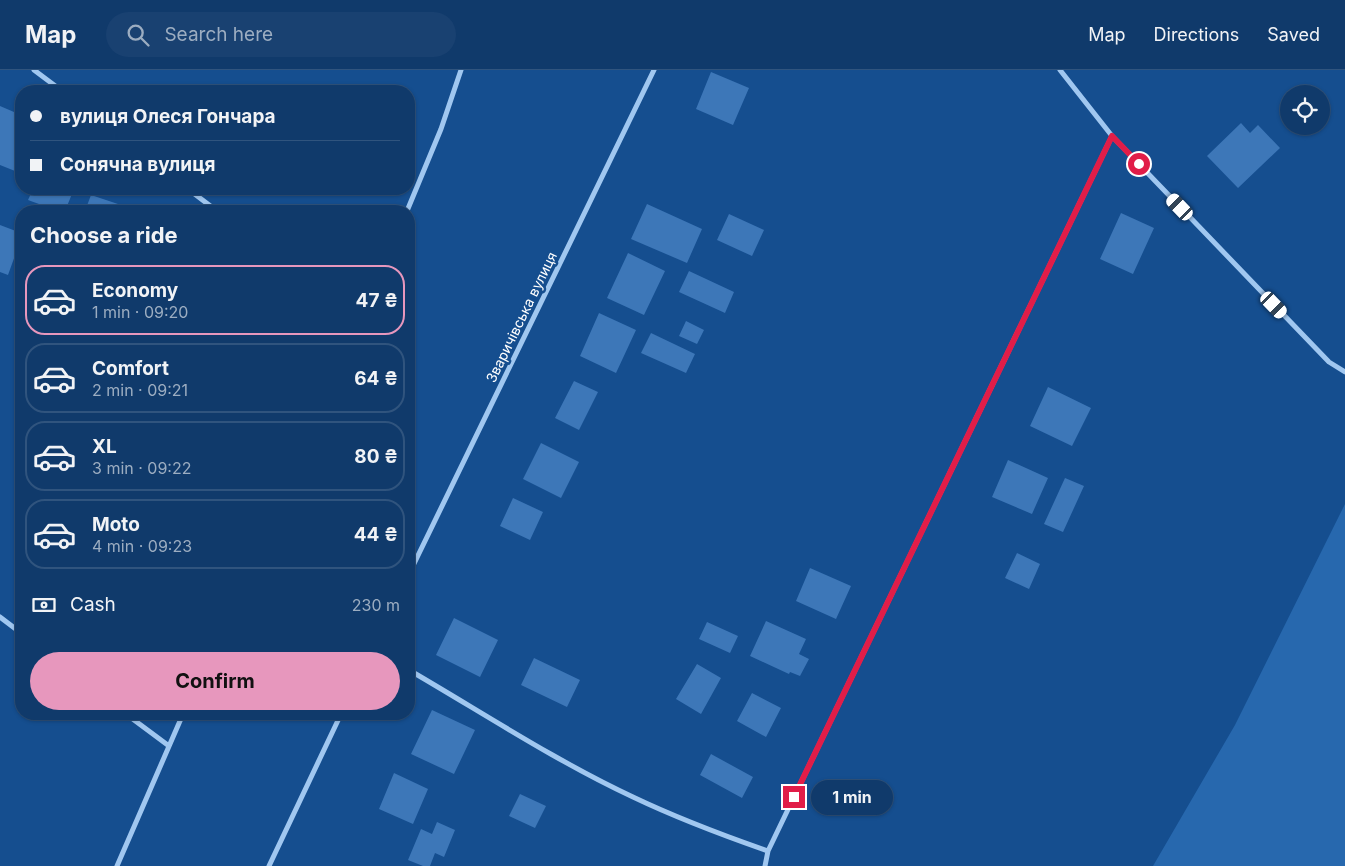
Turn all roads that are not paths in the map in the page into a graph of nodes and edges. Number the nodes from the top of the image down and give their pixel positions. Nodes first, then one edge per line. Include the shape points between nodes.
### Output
1 (34, 70) edge
2 (461, 70) edge
3 (654, 70) edge
4 (1060, 70) edge
5 (54, 85) edge
6 (1112, 136) junction
7 (415, 192) edge
8 (196, 195) edge
9 (209, 205) edge
10 (1345, 372) edge
11 (415, 562) edge
12 (0, 617) edge
13 (15, 628) edge
14 (415, 674) edge
15 (134, 720) edge
16 (180, 720) edge
17 (338, 720) edge
18 (168, 746) junction
19 (768, 851) junction
20 (117, 866) edge
21 (269, 866) edge
22 (764, 866) edge

1 - 5 street
2 - 7 street via 442,129
3 - 11 street, Зваричівська вулиця
4 - 6 street
6 - 10 street via 1329,362
6 - 19 street
8 - 9 street
12 - 13 street
14 - 19 street via 632,797 701,828
15 - 18 street
16 - 18 street
17 - 21 street
18 - 20 street
19 - 22 street

